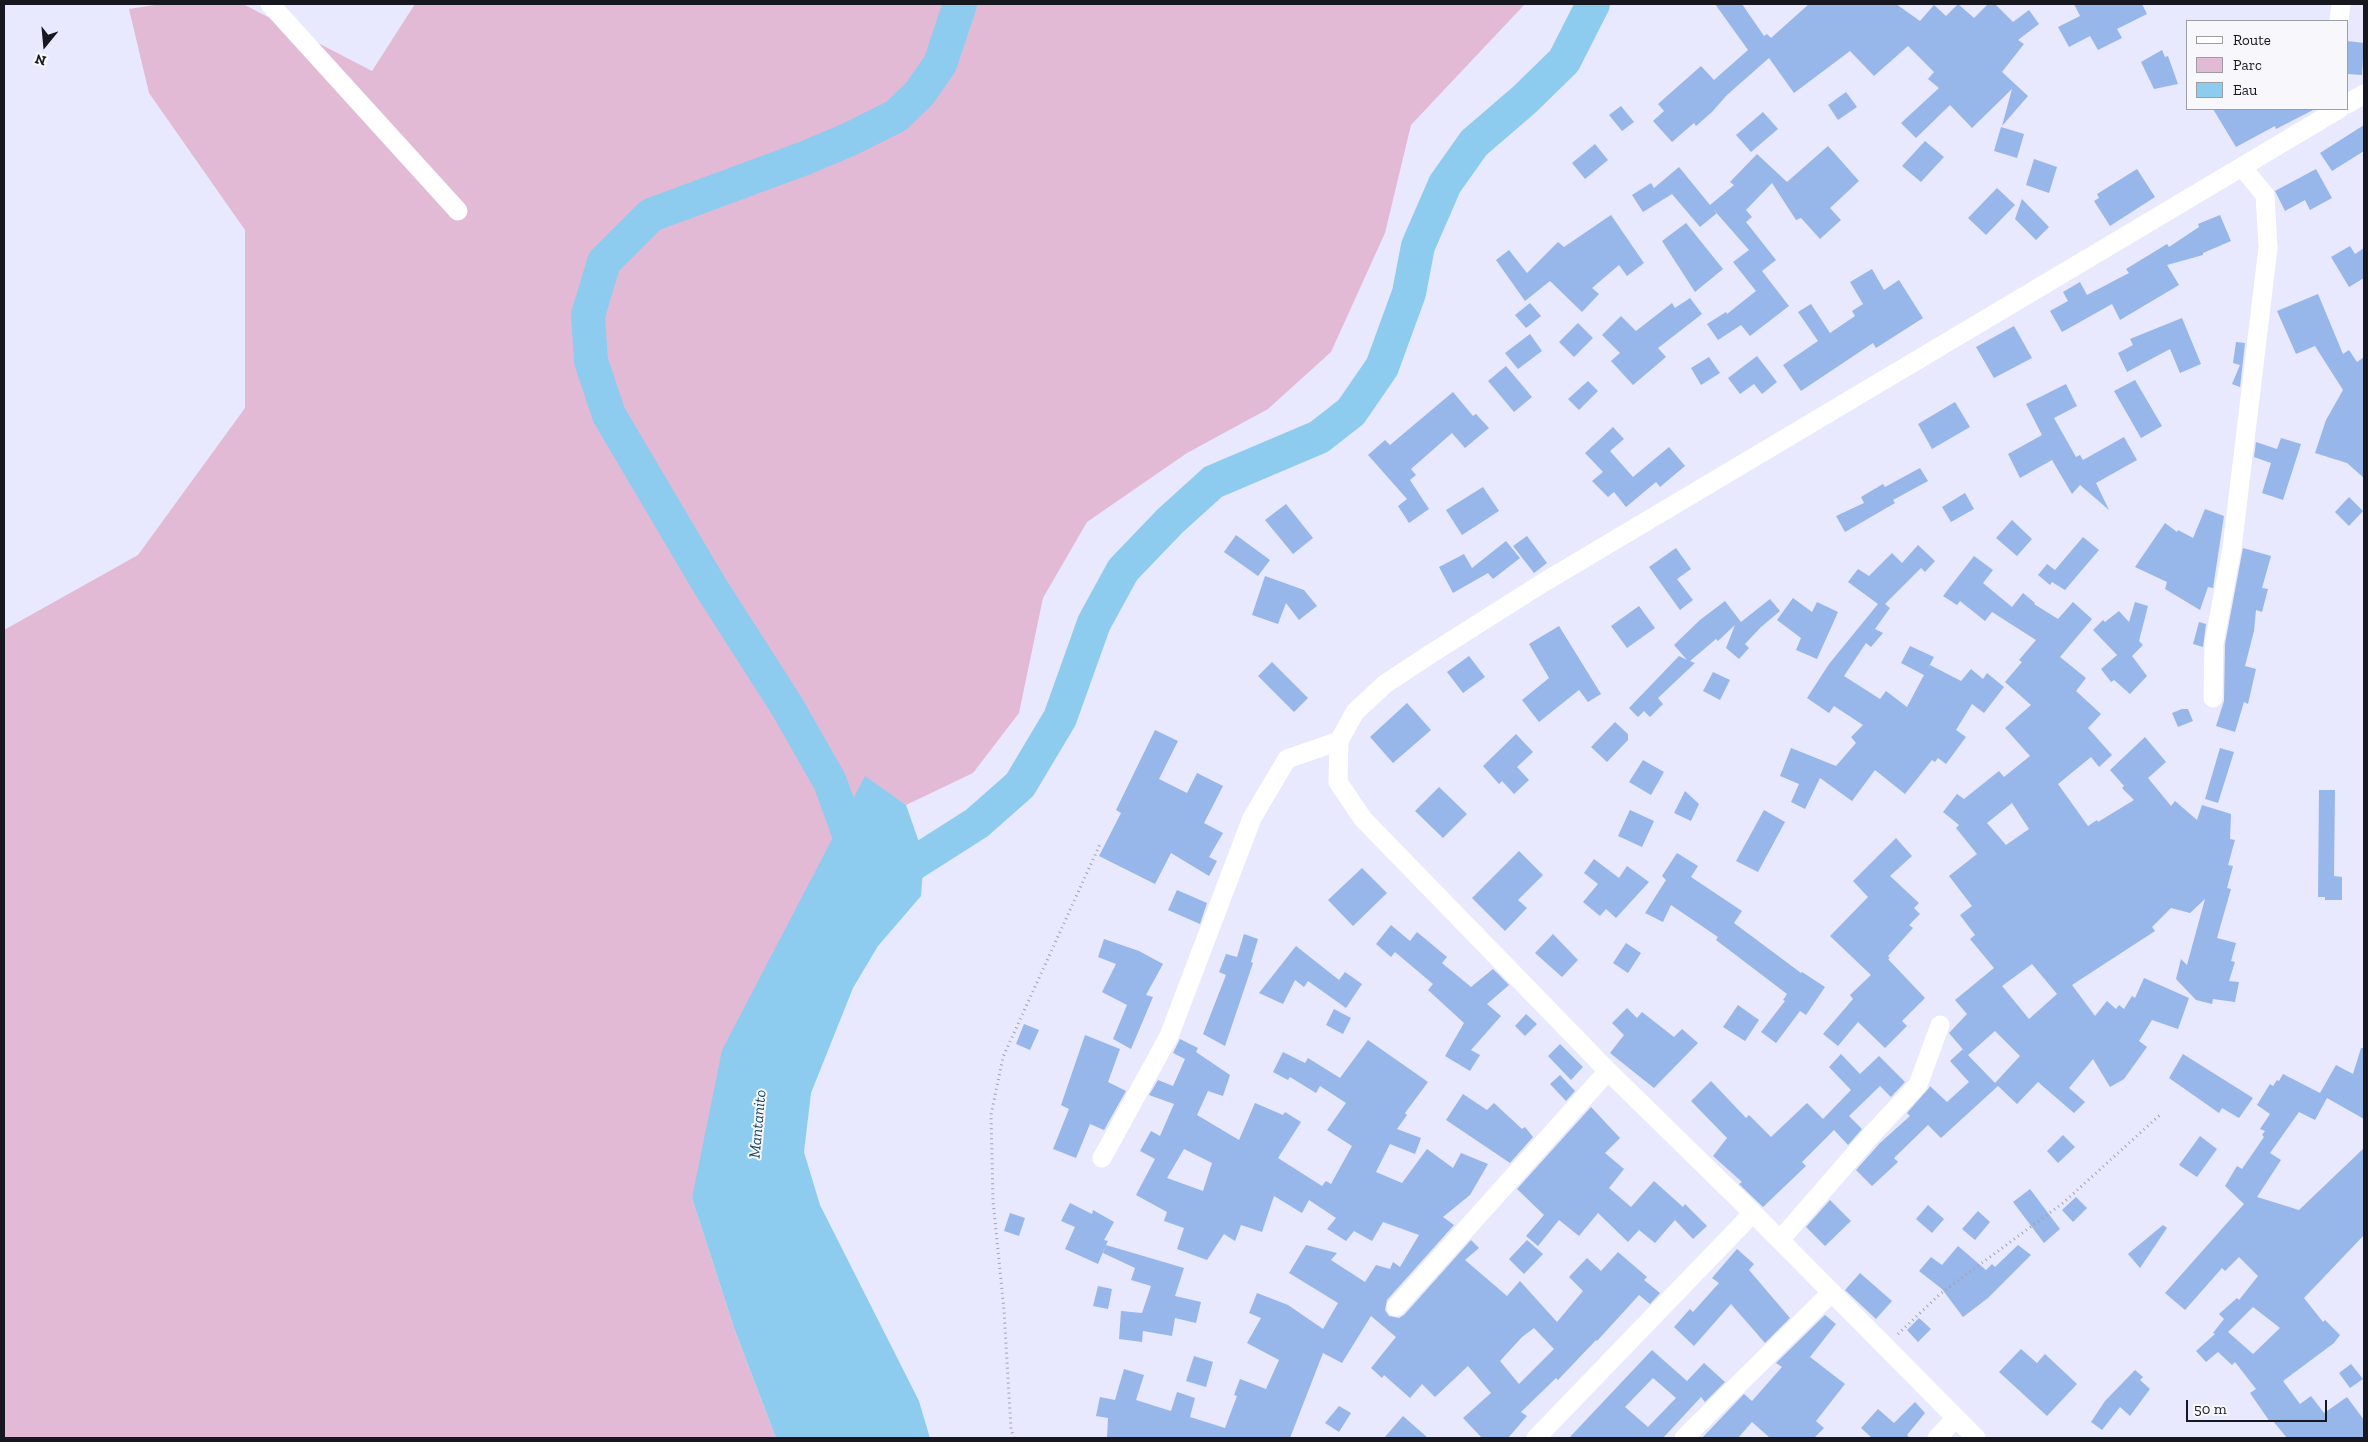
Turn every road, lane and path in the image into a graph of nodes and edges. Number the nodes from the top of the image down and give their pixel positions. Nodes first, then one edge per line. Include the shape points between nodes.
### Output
1 (270, 4) edge
2 (2341, 4) edge
3 (2339, 20) edge
4 (2364, 94) edge
5 (2348, 103) edge
6 (2336, 110) edge
7 (2323, 114) edge
8 (2242, 167) junction
9 (458, 211) dead end
10 (2213, 698) dead end
11 (1339, 741) junction
12 (1101, 842) dead end
13 (1940, 1025) dead end
14 (1608, 1071) junction
15 (2161, 1114) dead end
16 (1102, 1158) dead end
17 (1753, 1213) junction
18 (1780, 1240) junction
19 (1832, 1293) junction
20 (1396, 1307) dead end
21 (1885, 1347) junction
22 (1956, 1418) junction
23 (1014, 1438) edge
24 (1536, 1438) edge
25 (1684, 1438) edge
26 (1937, 1438) edge
27 (1976, 1438) edge

1 - 9 street
2 - 3 street
4 - 5 street
6 - 7 street
7 - 8 street
8 - 10 street via 2265,195 2268,248 2232,548 2214,643
8 - 11 street via 1541,584 1428,655 1385,684 1355,712
11 - 14 street via 1338,782 1363,819
11 - 16 street via 1287,759 1252,818 1169,1036
12 - 23 path via 1003,1057 991,1115 993,1201
13 - 18 street via 1918,1085
14 - 17 street
14 - 20 street
15 - 21 path via 2063,1203 1940,1294
17 - 18 street
17 - 24 street
18 - 19 street
19 - 21 street
19 - 25 street
21 - 22 street
22 - 26 street
22 - 27 street

